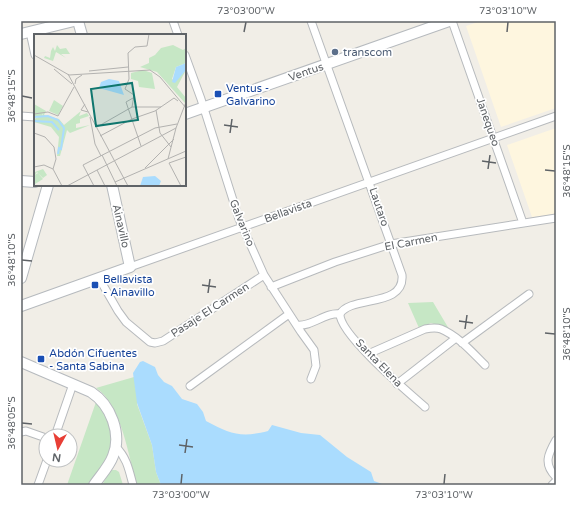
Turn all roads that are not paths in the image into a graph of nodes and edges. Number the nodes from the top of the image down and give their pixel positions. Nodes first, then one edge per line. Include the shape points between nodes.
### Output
1 (74, 21) edge
2 (78, 21) edge
3 (173, 21) edge
4 (311, 21) edge
5 (449, 21) edge
6 (452, 21) edge
7 (25, 33) edge
8 (82, 34) edge
9 (178, 34) edge
10 (34, 53) edge
11 (186, 58) edge
12 (327, 64) junction
13 (203, 108) junction
14 (186, 114) edge
15 (21, 116) edge
16 (556, 116) edge
17 (34, 117) edge
18 (493, 138) junction
19 (21, 181) edge
20 (370, 181) junction
21 (34, 182) edge
22 (48, 186) edge
23 (112, 186) edge
24 (556, 218) edge
25 (523, 223) junction
26 (242, 227) junction
27 (391, 244) junction
28 (24, 258) edge
29 (130, 267) junction
30 (264, 275) junction
31 (21, 278) edge
32 (99, 278) junction
33 (271, 287) junction
34 (529, 294) dead end
35 (21, 306) edge
36 (289, 314) junction
37 (340, 314) junction
38 (297, 325) junction
39 (459, 340) junction
40 (368, 354) junction
41 (21, 362) edge
42 (485, 365) dead end
43 (311, 379) dead end
44 (73, 384) junction
45 (397, 384) junction
46 (190, 386) dead end
47 (426, 407) dead end
48 (58, 428) edge
49 (21, 432) edge
50 (38, 435) edge
51 (556, 440) edge
52 (116, 446) junction
53 (44, 468) edge
54 (556, 477) edge
55 (556, 481) edge
56 (38, 485) edge
57 (94, 485) edge
58 (133, 485) edge
59 (552, 485) edge

1 - 7 street
2 - 8 street
3 - 9 street
4 - 12 street, Lautaro
5 - 12 street, Ventus
6 - 18 street, Janequeo
7 - 10 street
11 - 13 street, Galvarino
12 - 13 street, Ventus
12 - 20 street, Lautaro
13 - 14 street, Ventus
13 - 26 street, Galvarino
15 - 17 street
16 - 18 street, Bellavista
18 - 20 street, Bellavista
18 - 25 street, Janequeo
19 - 21 street
20 - 26 street, Bellavista
20 - 27 street, Lautaro
22 - 28 street
23 - 29 street, Ainavillo
24 - 25 street, El Carmen
25 - 27 street, El Carmen
26 - 29 street, Bellavista
26 - 30 street, Galvarino
27 - 33 street, El Carmen
27 - 37 street, Lautaro via 402,274 399,289 390,295 346,308
28 - 31 street
29 - 32 street, Bellavista
30 - 32 street, Pasaje El Carmen via 163,341 155,343 147,340 124,319
30 - 33 street, Galvarino
32 - 35 street, Bellavista
33 - 36 street, Galvarino
34 - 39 street
36 - 38 street, Galvarino
36 - 46 street
37 - 38 street, Lautaro
37 - 40 street, Santa Elena via 342,324
38 - 43 street, Galvarino via 316,355 316,366
39 - 40 street via 440,329 425,329
39 - 42 street
39 - 45 street
40 - 45 street, Santa Elena
41 - 44 street
44 - 48 street
44 - 52 street via 91,392 104,404 113,422
45 - 47 street, Santa Elena
49 - 50 street
51 - 54 street via 548,458 548,465
52 - 57 street via 110,463
52 - 58 street via 126,460
53 - 56 street
55 - 59 street

